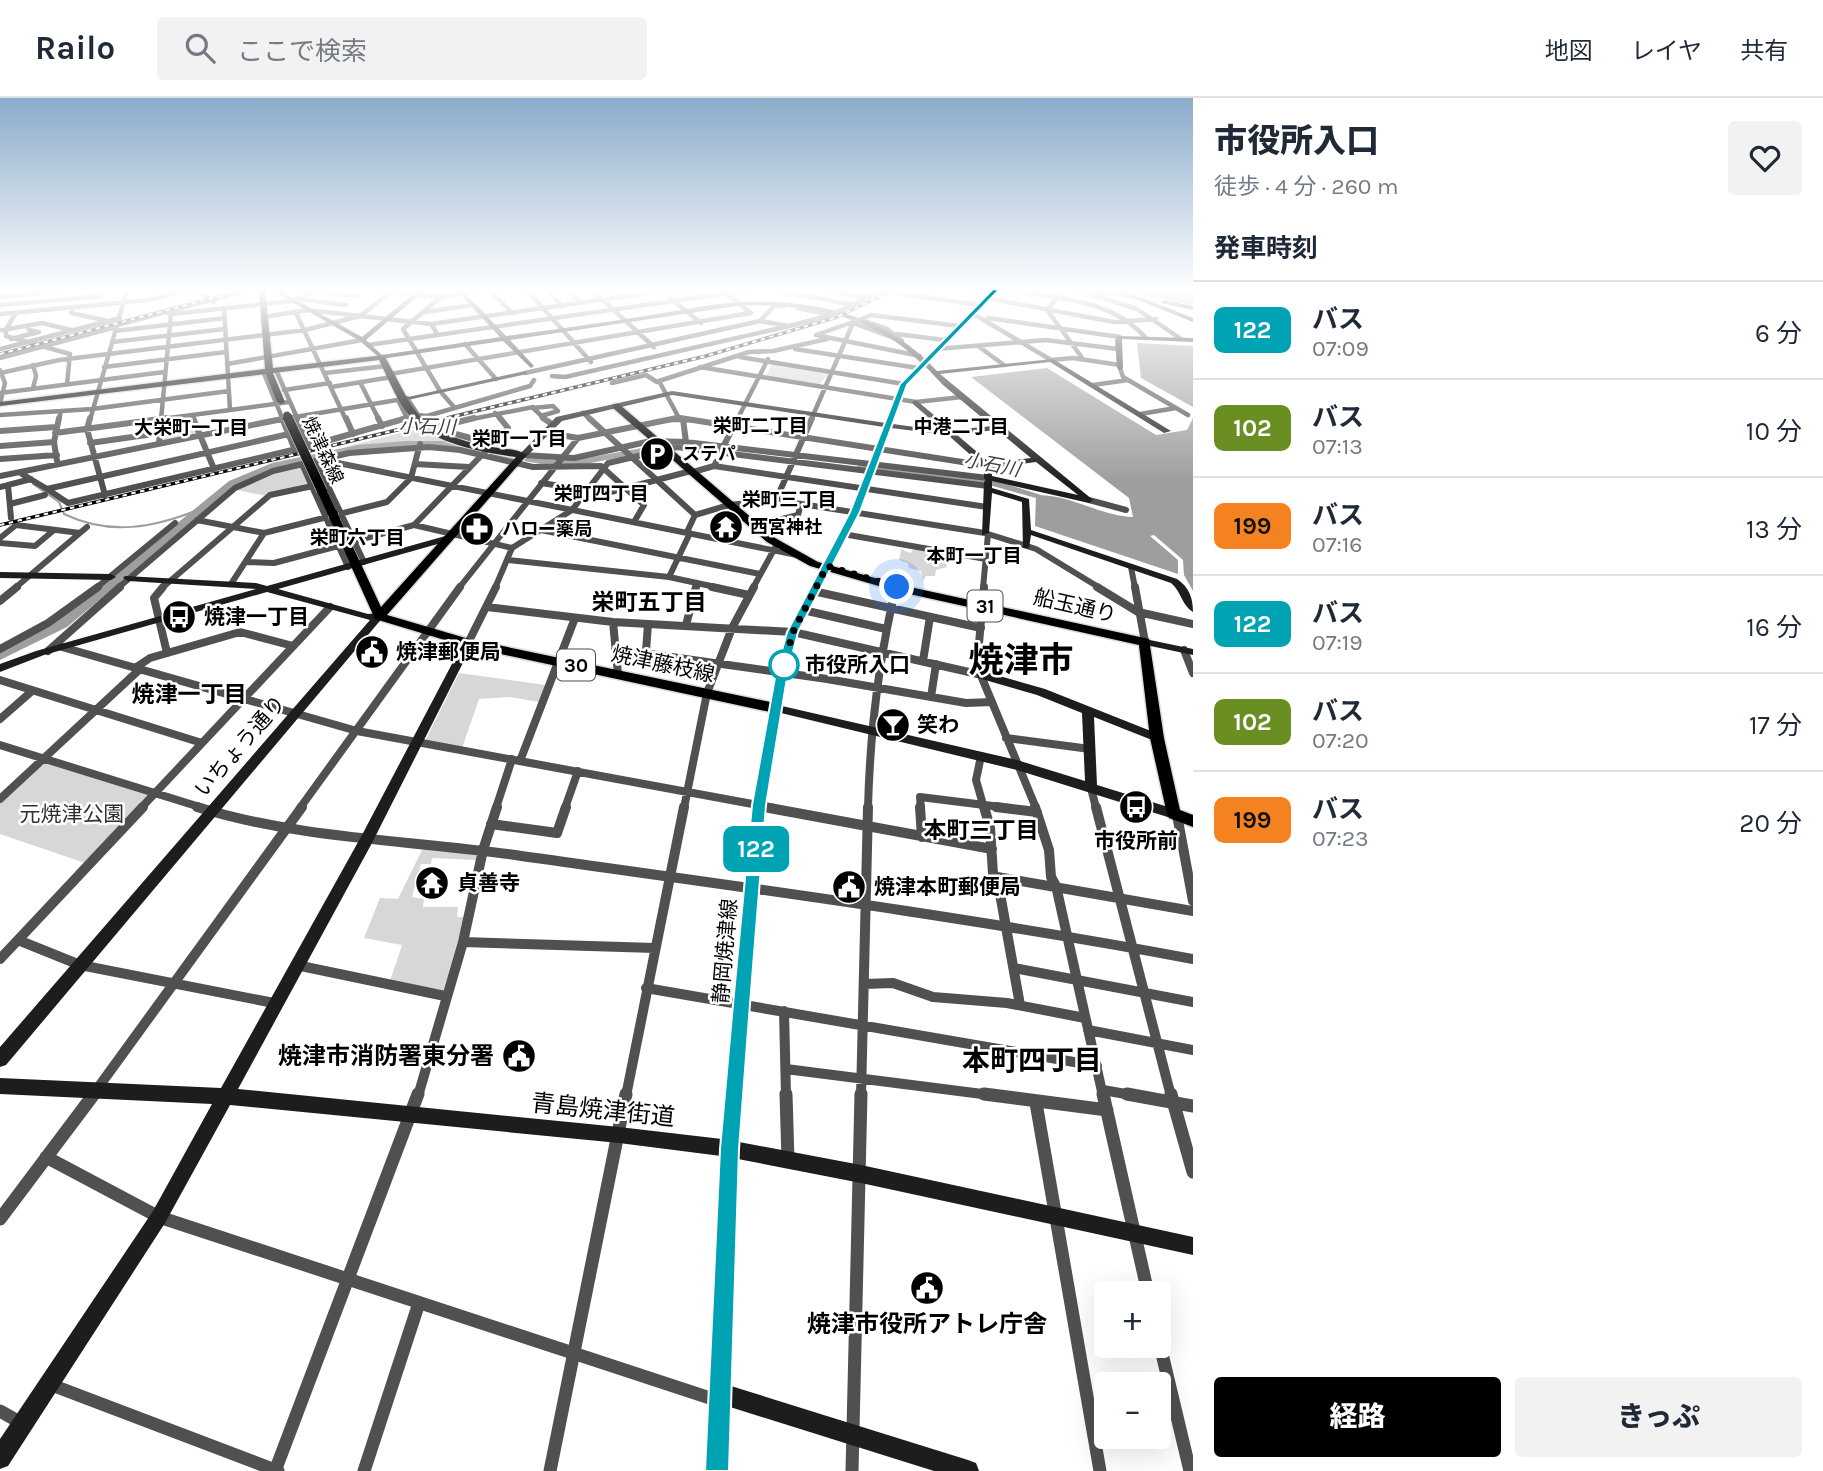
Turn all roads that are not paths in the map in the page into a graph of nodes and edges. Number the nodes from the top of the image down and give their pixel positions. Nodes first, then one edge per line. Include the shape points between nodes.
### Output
1 (70, 354) edge
2 (108, 354) joint
3 (166, 354) edge
4 (208, 354) edge
5 (226, 354) edge
6 (267, 354) edge
7 (289, 354) edge
8 (317, 354) edge
9 (378, 354) edge
10 (398, 354) edge
11 (418, 354) edge
12 (474, 354) edge
13 (520, 354) joint
14 (584, 354) edge
15 (614, 354) edge
16 (667, 354) edge
17 (753, 354) edge
18 (770, 354) edge
19 (827, 354) edge
20 (899, 354) edge
21 (917, 354) edge
22 (929, 354) edge
23 (989, 354) edge
24 (1043, 354) edge
25 (1080, 354) edge
26 (1119, 354) edge
27 (663, 355) joint
28 (839, 356) junction
29 (381, 357) junction
30 (735, 357) junction
31 (268, 358) junction
32 (69, 359) junction
33 (166, 359) junction
34 (923, 359) junction
35 (1051, 359) junction
36 (1083, 359) junction
37 (479, 360) junction
38 (589, 360) junction
39 (767, 362) junction
40 (227, 364) junction
41 (321, 364) junction
42 (33, 365) junction
43 (1004, 365) junction
44 (531, 366) junction
45 (104, 367) junction
46 (700, 367) junction
47 (1120, 367) junction
48 (427, 368) junction
49 (545, 369) junction
50 (917, 369) junction
51 (598, 370) junction
52 (1, 371) edge
53 (270, 371) junction
54 (164, 372) junction
55 (389, 372) junction
56 (325, 373) junction
57 (525, 373) junction
58 (832, 373) junction
59 (935, 373) junction
60 (228, 376) junction
61 (758, 377) junction
62 (101, 380) junction
63 (496, 380) junction
64 (1128, 380) junction
65 (360, 382) junction
66 (657, 382) junction
67 (163, 383) junction
68 (612, 383) dead end
69 (67, 384) junction
70 (472, 384) junction
71 (330, 385) junction
72 (1093, 385) junction
73 (903, 387) junction
74 (33, 388) junction
75 (825, 388) junction
76 (284, 390) junction
77 (98, 391) junction
78 (229, 391) junction
79 (440, 391) junction
80 (1, 393) edge
81 (665, 394) junction
82 (484, 397) junction
83 (962, 397) junction
84 (403, 399) junction
85 (898, 399) junction
86 (162, 400) junction
87 (916, 402) junction
88 (282, 403) junction
89 (746, 403) junction
90 (0, 404) edge
91 (372, 405) junction
92 (615, 406) junction
93 (454, 407) junction
94 (533, 407) junction
95 (1176, 408) junction
96 (92, 409) junction
97 (230, 410) junction
98 (61, 411) junction
99 (342, 411) junction
100 (495, 413) junction
101 (583, 413) junction
102 (813, 414) junction
103 (1140, 414) junction
104 (0, 415) edge
105 (192, 415) junction
106 (1188, 415) dead end
107 (541, 416) junction
108 (288, 417) junction
109 (681, 418) junction
110 (161, 419) junction
111 (552, 424) junction
112 (636, 424) junction
113 (889, 425) junction
114 (383, 426) junction
115 (734, 427) junction
116 (999, 428) junction
117 (87, 429) junction
118 (0, 430) edge
119 (56, 430) junction
120 (302, 431) junction
121 (1167, 431) dead end
122 (544, 432) junction
123 (604, 432) junction
124 (160, 433) junction
125 (951, 433) junction
126 (288, 434) junction
127 (353, 434) junction
128 (199, 435) junction
129 (802, 437) junction
130 (578, 438) junction
131 (54, 442) junction
132 (686, 442) junction
133 (90, 443) junction
134 (159, 444) junction
135 (420, 444) junction
136 (659, 445) junction
137 (0, 446) edge
138 (309, 446) junction
139 (880, 449) junction
140 (295, 450) junction
141 (486, 450) junction
142 (722, 451) junction
143 (206, 452) junction
144 (627, 453) junction
145 (57, 455) junction
146 (94, 458) junction
147 (0, 459) edge
148 (792, 459) junction
149 (1038, 459) junction
150 (519, 460) junction
151 (319, 461) junction
152 (558, 463) junction
153 (302, 464) junction
154 (415, 464) junction
155 (58, 466) junction
156 (714, 466) junction
157 (988, 466) junction
158 (469, 467) junction
159 (604, 467) junction
160 (873, 468) junction
161 (214, 469) junction
162 (692, 472) junction
163 (22, 474) junction
164 (0, 475) edge
165 (100, 477) junction
166 (786, 477) junction
167 (411, 478) junction
168 (31, 479) junction
169 (657, 481) junction
170 (541, 483) junction
171 (988, 483) junction
172 (8, 485) junction
173 (312, 486) junction
174 (0, 487) edge
175 (325, 487) junction
176 (451, 487) junction
177 (864, 489) junction
178 (625, 490) junction
179 (46, 492) junction
180 (586, 492) junction
181 (488, 494) junction
182 (105, 495) junction
183 (776, 500) junction
184 (1089, 500) junction
185 (526, 501) junction
186 (10, 504) junction
187 (801, 504) junction
188 (729, 505) junction
189 (986, 507) junction
190 (572, 510) junction
191 (1126, 510) dead end
192 (855, 512) junction
193 (333, 515) junction
194 (695, 515) junction
195 (11, 517) dead end
196 (197, 520) junction
197 (634, 522) junction
198 (175, 523) dead end
199 (414, 525) junction
200 (755, 526) junction
201 (87, 527) dead end
202 (234, 527) junction
203 (54, 530) junction
204 (541, 530) junction
205 (1027, 531) junction
206 (79, 533) junction
207 (264, 533) junction
208 (688, 533) junction
209 (986, 533) junction
210 (843, 534) junction
211 (451, 536) junction
212 (0, 538) edge
213 (355, 541) junction
214 (0, 543) edge
215 (492, 543) junction
216 (338, 546) junction
217 (1026, 546) junction
218 (775, 547) junction
219 (512, 548) junction
220 (678, 558) junction
221 (986, 559) junction
222 (508, 561) junction
223 (247, 562) junction
224 (356, 564) junction
225 (827, 566) junction
226 (1131, 566) junction
227 (760, 574) junction
228 (0, 575) edge
229 (31, 575) junction
230 (110, 577) junction
231 (669, 577) junction
232 (129, 578) junction
233 (169, 580) junction
234 (697, 583) junction
235 (231, 584) junction
236 (897, 587) junction
237 (270, 589) junction
238 (813, 592) junction
239 (749, 594) junction
240 (0, 601) edge
241 (983, 606) junction
242 (330, 607) junction
243 (487, 607) junction
244 (892, 608) junction
245 (1193, 609) edge
246 (803, 610) junction
247 (1139, 612) junction
248 (379, 616) junction
249 (930, 617) junction
250 (575, 618) junction
251 (159, 620) junction
252 (613, 622) junction
253 (648, 624) junction
254 (1193, 624) edge
255 (686, 625) junction
256 (732, 628) junction
257 (981, 628) junction
258 (886, 629) junction
259 (428, 631) junction
260 (793, 632) junction
261 (1145, 642) junction
262 (468, 643) junction
263 (293, 646) junction
264 (62, 647) junction
265 (0, 649) edge
266 (615, 649) junction
267 (48, 651) junction
268 (646, 651) junction
269 (881, 651) junction
270 (1189, 651) edge
271 (167, 653) junction
272 (560, 662) junction
273 (718, 662) junction
274 (923, 662) junction
275 (936, 664) junction
276 (0, 668) edge
277 (137, 669) junction
278 (782, 672) junction
279 (1193, 673) edge
280 (618, 674) junction
281 (982, 675) junction
282 (0, 680) edge
283 (878, 688) junction
284 (32, 691) junction
285 (707, 694) junction
286 (931, 697) junction
287 (243, 699) junction
288 (992, 702) junction
289 (775, 708) junction
290 (96, 710) junction
291 (1088, 710) junction
292 (296, 714) junction
293 (0, 719) edge
294 (870, 729) junction
295 (357, 731) junction
296 (1006, 738) junction
297 (1157, 738) junction
298 (202, 743) junction
299 (418, 743) junction
300 (0, 745) edge
301 (1090, 750) junction
302 (981, 756) junction
303 (44, 758) junction
304 (516, 760) junction
305 (1017, 765) junction
306 (578, 771) junction
307 (1091, 788) junction
308 (686, 791) junction
309 (156, 792) junction
310 (0, 799) edge
311 (759, 805) junction
312 (982, 806) junction
313 (212, 811) junction
314 (1037, 812) junction
315 (1175, 815) junction
316 (1193, 821) edge
317 (491, 824) junction
318 (869, 825) junction
319 (287, 827) junction
320 (922, 837) junction
321 (368, 839) junction
322 (992, 849) junction
323 (482, 850) junction
324 (669, 876) junction
325 (997, 877) junction
326 (1056, 886) junction
327 (752, 888) junction
328 (1119, 897) junction
329 (1193, 901) edge
330 (865, 903) junction
331 (1193, 911) edge
332 (1006, 923) junction
333 (1065, 934) junction
334 (18, 940) junction
335 (463, 942) junction
336 (1131, 947) junction
337 (655, 948) junction
338 (0, 959) edge
339 (1193, 959) edge
340 (80, 965) junction
341 (296, 965) junction
342 (1014, 968) junction
343 (1076, 979) junction
344 (863, 984) junction
345 (173, 985) junction
346 (646, 988) junction
347 (1142, 992) junction
348 (445, 996) junction
349 (1193, 1002) edge
350 (274, 1003) junction
351 (741, 1004) junction
352 (1020, 1005) junction
353 (784, 1011) junction
354 (862, 1023) junction
355 (1087, 1024) junction
356 (1155, 1043) junction
357 (1193, 1050) edge
358 (0, 1059) edge
359 (1097, 1066) junction
360 (786, 1069) junction
361 (862, 1080) junction
362 (0, 1086) edge
363 (97, 1090) junction
364 (1103, 1090) junction
365 (224, 1096) junction
366 (1173, 1102) junction
367 (1036, 1103) junction
368 (1193, 1106) edge
369 (1107, 1110) junction
370 (412, 1116) junction
371 (619, 1135) junction
372 (730, 1149) junction
373 (46, 1157) junction
374 (788, 1160) junction
375 (1193, 1172) edge
376 (861, 1174) junction
377 (1057, 1216) junction
378 (159, 1217) junction
379 (0, 1219) edge
380 (1135, 1234) junction
381 (1193, 1246) edge
382 (348, 1280) junction
383 (1145, 1281) edge
384 (419, 1303) junction
385 (574, 1353) junction
386 (1163, 1358) edge
387 (49, 1384) junction
388 (719, 1397) junction
389 (0, 1411) edge
390 (23, 1424) junction
391 (851, 1435) junction
392 (0, 1458) edge
393 (276, 1471) edge
394 (364, 1471) edge
395 (550, 1471) edge
396 (717, 1471) edge
397 (852, 1471) edge
398 (968, 1471) edge
399 (1100, 1471) edge
400 (1190, 1471) edge

1 - 32 street
2 - 32 street
2 - 45 street
3 - 33 street
4 - 33 street
5 - 40 street
6 - 31 main road, 焼津森線
7 - 31 street
8 - 41 street
9 - 29 street
10 - 29 street
11 - 48 street
12 - 37 street
13 - 37 street
13 - 44 street
14 - 38 street
15 - 38 street
16 - 27 street
17 - 30 street
18 - 39 street
19 - 28 street
20 - 34 street
21 - 34 street
22 - 34 street, 静岡焼津線
23 - 43 street
24 - 35 street
25 - 36 street
26 - 47 street
27 - 51 street
28 - 50 street
28 - 58 street
29 - 41 main road
29 - 55 main road
30 - 39 street
30 - 46 street
31 - 40 street
31 - 53 main road, 焼津森線
32 - 42 street
32 - 69 street
33 - 45 street
33 - 54 street
34 - 50 street, 静岡焼津線
34 - 59 street
35 - 36 street
35 - 43 street
35 - 72 street
36 - 47 street
37 - 48 street
37 - 63 street
38 - 49 street
38 - 51 street
39 - 58 street
39 - 61 street
40 - 60 street
41 - 53 main road
41 - 56 street
42 - 52 street
42 - 74 street
43 - 59 street
44 - 49 street
44 - 57 street
45 - 62 street
46 - 61 street
46 - 66 street
47 - 64 street
48 - 55 street
48 - 79 street
49 - 51 street via 550,377
49 - 57 street
50 - 59 street
50 - 73 street, 静岡焼津線
52 - 80 street via 5,383
53 - 60 main road
53 - 76 street
53 - 88 main road, 焼津森線
54 - 62 street
54 - 67 street
55 - 56 street
55 - 65 street
55 - 84 main road
56 - 71 street
57 - 63 street
57 - 82 street via 536,380 530,386
58 - 73 street
58 - 75 street
59 - 83 street
60 - 67 main road
60 - 78 street
61 - 75 street
61 - 89 street
62 - 69 street
62 - 77 street
63 - 70 street
64 - 72 street
64 - 95 street
65 - 71 street
65 - 91 street
66 - 68 street via 646,375
66 - 81 street
67 - 77 main road
67 - 86 street
69 - 74 street
70 - 79 street
70 - 82 street
71 - 76 street
71 - 99 street
72 - 103 street
73 - 85 street, 静岡焼津線
73 - 87 street
74 - 80 street
75 - 85 street
75 - 102 street
76 - 88 street
77 - 90 main road
77 - 96 street
78 - 86 street
78 - 97 street
79 - 84 street
79 - 93 street
80 - 90 street
81 - 89 street
81 - 92 street
81 - 109 street
82 - 93 street
83 - 87 street
83 - 116 street
84 - 91 street
84 - 93 street via 422,416
84 - 114 street via 408,420
84 - 141 main road via 414,418 429,430
85 - 87 street
85 - 113 street, 静岡焼津線
86 - 96 street
86 - 110 street
87 - 125 street
88 - 97 street
88 - 108 main road, 焼津森線
89 - 102 street
89 - 115 street
91 - 99 street
91 - 114 street
92 - 101 street
92 - 112 main road, 31
94 - 100 street
94 - 107 street
94 - 107 street via 551,405 558,410
95 - 103 street
95 - 106 street
96 - 98 street
96 - 117 street
97 - 105 street
98 - 104 street
98 - 119 street
99 - 108 street
99 - 127 street
100 - 141 street via 508,428
100 - 141 street via 434,428
101 - 111 street
101 - 123 street
102 - 113 street
102 - 129 street
103 - 121 street
105 - 110 street
105 - 128 street
107 - 111 street
108 - 120 street
108 - 126 street
108 - 128 street
108 - 175 main road, 焼津森線, bridge
109 - 112 street
109 - 115 street
109 - 132 street
110 - 117 street
110 - 124 street
111 - 122 street
112 - 123 street
112 - 136 main road, 31
113 - 125 street
113 - 139 street, 静岡焼津線
114 - 127 street
115 - 129 street
115 - 142 street
116 - 125 street
116 - 149 street
117 - 119 street
117 - 133 street
118 - 119 street
119 - 131 street
120 - 126 street
120 - 138 street
122 - 130 street
122 - 150 street
123 - 130 street
123 - 144 street
124 - 133 street
124 - 134 street
125 - 157 street
126 - 140 street
126 - 143 street
127 - 138 street
128 - 134 street
128 - 143 street
129 - 139 street
129 - 148 street
130 - 152 street
131 - 137 street
131 - 145 street
132 - 136 street
132 - 142 street
133 - 146 street
134 - 146 street
135 - 141 street
135 - 151 street
135 - 154 street
136 - 142 street
136 - 144 street
136 - 144 street
136 - 162 main road, 31
138 - 140 street
139 - 157 street
139 - 160 street, 静岡焼津線
140 - 161 street
141 - 150 main road
141 - 158 street
142 - 148 street
142 - 156 street
143 - 161 street
143 - 165 street
144 - 152 street
144 - 159 street
144 - 169 street
145 - 147 street
145 - 155 street
146 - 155 street
146 - 165 street
148 - 160 street
148 - 166 street
149 - 157 street
149 - 184 street
150 - 152 street
150 - 152 street
150 - 181 main road, いちょう通り
151 - 153 street
151 - 167 street
151 - 175 street
152 - 159 street
152 - 170 street
153 - 173 street
153 - 196 street via 243,483
154 - 158 street
154 - 167 street
155 - 163 street
156 - 162 street
156 - 166 street
157 - 171 street
158 - 176 street
159 - 178 street
159 - 180 street
160 - 171 street
160 - 177 street, 静岡焼津線
161 - 182 street
162 - 169 street
162 - 188 main road, 31
163 - 164 street
163 - 168 street
165 - 179 street
165 - 182 street
166 - 177 street
166 - 183 street
167 - 176 street
167 - 193 street via 387,502
168 - 172 street
168 - 179 street
169 - 178 street
169 - 194 street
170 - 180 street
170 - 185 street
171 - 184 street
171 - 189 street
171 - 205 street via 1025,499
172 - 174 street
172 - 186 street
173 - 175 street
173 - 193 street
173 - 202 street via 270,495
175 - 193 main road, 焼津森線
176 - 181 street
176 - 199 street
177 - 189 street
177 - 192 street, 静岡焼津線
178 - 180 street
178 - 197 street via 644,505
179 - 182 street via 68,503
179 - 186 street
180 - 190 street
181 - 185 street
181 - 211 main road, いちょう通り
183 - 187 street
183 - 188 street
184 - 191 street
185 - 190 street
185 - 215 street
186 - 195 street
187 - 192 street
187 - 200 street via 797,515
188 - 194 street
188 - 200 main road, 31
189 - 209 street
190 - 197 street
190 - 204 street
192 - 209 street
192 - 210 street, 静岡焼津線
193 - 207 street
193 - 213 street
193 - 216 street
193 - 224 main road, 焼津森線
194 - 208 street
196 - 202 street
196 - 232 street
197 - 208 street
198 - 230 street
199 - 211 street
199 - 213 street
200 - 218 main road, 31
201 - 206 street
202 - 207 street
202 - 233 street
203 - 206 street
203 - 212 street via 16,525
203 - 214 street via 35,546
204 - 219 street
204 - 220 street
205 - 217 street
205 - 226 street
206 - 229 street
207 - 223 street
208 - 218 street
208 - 220 street
209 - 217 street
209 - 221 street
210 - 221 street
210 - 225 street, 静岡焼津線
211 - 215 street
211 - 224 street
211 - 248 main road, いちょう通り
213 - 224 street
215 - 219 street
215 - 259 street
216 - 223 street via 274,563
216 - 224 street
217 - 247 street
218 - 225 main road, 31
218 - 227 street
219 - 222 street
220 - 227 street
220 - 231 street
221 - 241 street
222 - 231 street
222 - 243 street
223 - 235 street
224 - 237 street
224 - 248 main road, 焼津森線
225 - 236 main road, 船玉通り / 31
225 - 238 street, 静岡焼津線
226 - 245 street via 1178,583
226 - 247 street
227 - 239 street
228 - 229 street
229 - 230 street
229 - 240 street
230 - 232 street
230 - 265 street via 51,624
231 - 234 street
232 - 233 street
232 - 267 street
233 - 235 street
233 - 251 street via 154,598
234 - 239 street
234 - 255 street
235 - 237 street
236 - 241 main road, 船玉通り / 31
236 - 244 street
237 - 242 street
237 - 251 street
238 - 244 street
238 - 246 street, 静岡焼津線
239 - 256 street
241 - 257 street
241 - 261 main road, 船玉通り / 31
242 - 248 street
242 - 263 street
243 - 250 street
243 - 262 street
244 - 249 street
244 - 258 street
246 - 258 street
246 - 260 street, 静岡焼津線
247 - 254 street
247 - 261 street
248 - 259 main road, 焼津藤枝線 / 30
248 - 292 street, いちょう通り
249 - 257 street
249 - 274 street
250 - 252 street
250 - 272 street
251 - 264 street
251 - 271 street
252 - 253 street
252 - 266 street
253 - 255 street
253 - 268 street
255 - 256 street
256 - 260 street
256 - 273 street
257 - 281 street via 978,666
258 - 269 street
259 - 262 main road, 焼津藤枝線 / 30
259 - 295 street
260 - 269 street
260 - 278 street, 静岡焼津線
261 - 270 street, 船玉通り
261 - 297 main road
262 - 272 main road, 焼津藤枝線 / 30
262 - 299 street
263 - 271 street via 240,632
263 - 287 street
264 - 267 street
264 - 277 street
266 - 268 street
266 - 280 street
267 - 276 street
268 - 273 street
269 - 274 street
269 - 283 street
270 - 279 street
271 - 277 street
272 - 280 main road, 焼津藤枝線 / 30
272 - 304 street
273 - 278 street
273 - 285 street
274 - 275 street
275 - 281 street
275 - 286 street
277 - 287 street
277 - 290 street
278 - 283 street
278 - 289 street, 静岡焼津線
280 - 285 main road, 焼津藤枝線 / 30
281 - 288 street
281 - 291 street
282 - 284 street
283 - 286 street
283 - 294 street
284 - 290 street
284 - 293 street
285 - 289 main road, 焼津藤枝線 / 30
285 - 308 street
286 - 288 street
287 - 292 street
287 - 298 street
288 - 296 street
289 - 294 street
289 - 311 street, 静岡焼津線
290 - 298 street
290 - 303 street
291 - 297 street
291 - 301 street
292 - 295 street
292 - 313 street, いちょう通り
294 - 302 street
294 - 318 street
295 - 299 street
295 - 319 street
296 - 301 street
296 - 305 street
297 - 315 main road
298 - 309 street
299 - 304 street
299 - 321 street
300 - 303 street
301 - 307 street
302 - 305 street
302 - 312 street via 976,780
303 - 309 street
303 - 310 street
304 - 306 street
304 - 317 street
305 - 307 street
305 - 314 street
306 - 308 street
306 - 317 street via 557,833
307 - 315 street
307 - 328 street
308 - 311 street
308 - 324 street
309 - 313 street
309 - 334 street
311 - 318 street
311 - 327 street, 静岡焼津線
312 - 314 street
312 - 320 street via 920,797
312 - 322 street
313 - 319 street
313 - 340 street, いちょう通り
314 - 326 street
315 - 316 main road
315 - 329 street
317 - 323 street
318 - 320 street
318 - 330 street
319 - 321 street
319 - 345 street
320 - 322 street
321 - 323 street
321 - 341 street
322 - 325 street
323 - 324 street
323 - 335 street
324 - 327 street
324 - 337 street
325 - 326 street
325 - 332 street
326 - 328 street
326 - 333 street
327 - 330 street
327 - 351 street, 静岡焼津線
328 - 331 street
328 - 336 street
330 - 332 street
330 - 344 street
332 - 333 street
332 - 342 street
333 - 336 street
333 - 343 street
334 - 338 street
334 - 340 street
335 - 337 street
335 - 348 street
336 - 339 street
336 - 347 street
337 - 346 street
340 - 345 street
340 - 358 street, いちょう通り
341 - 348 street
341 - 350 street
342 - 343 street
342 - 352 street
343 - 347 street
343 - 355 street
344 - 352 street via 894,983 933,997
344 - 354 street
345 - 350 street
345 - 363 street
346 - 351 street
346 - 371 street
347 - 349 street
347 - 356 street
348 - 370 street
350 - 365 street
351 - 353 street
351 - 372 street, 静岡焼津線
352 - 355 street
353 - 354 street
353 - 360 street
354 - 359 street
354 - 361 street
355 - 356 street
355 - 359 street
356 - 357 street
356 - 366 street
359 - 364 street
360 - 361 street
360 - 374 street
361 - 367 street
361 - 376 street
362 - 363 street, 青島焼津街道
363 - 365 street, 青島焼津街道
363 - 373 street
364 - 366 street
364 - 369 street
365 - 370 street, 青島焼津街道
365 - 378 street
366 - 368 street
366 - 375 street
367 - 369 street
367 - 377 street
369 - 380 street
370 - 371 street, 青島焼津街道
370 - 382 street
371 - 372 street, 青島焼津街道
371 - 385 street
372 - 374 street, 青島焼津街道
372 - 388 street, 静岡焼津線
373 - 378 street
373 - 379 street
374 - 376 street, 青島焼津街道
376 - 377 street, 青島焼津街道
376 - 391 street
377 - 380 street, 青島焼津街道
377 - 399 street
378 - 382 street
378 - 387 street
380 - 381 street, 青島焼津街道
380 - 383 street
382 - 384 street
382 - 393 street
384 - 385 street
384 - 394 street
385 - 388 street
385 - 395 street
386 - 400 street
387 - 390 street
387 - 393 street
388 - 391 street
388 - 396 street, 静岡焼津線
389 - 390 street
390 - 392 street
391 - 397 street
391 - 398 street

